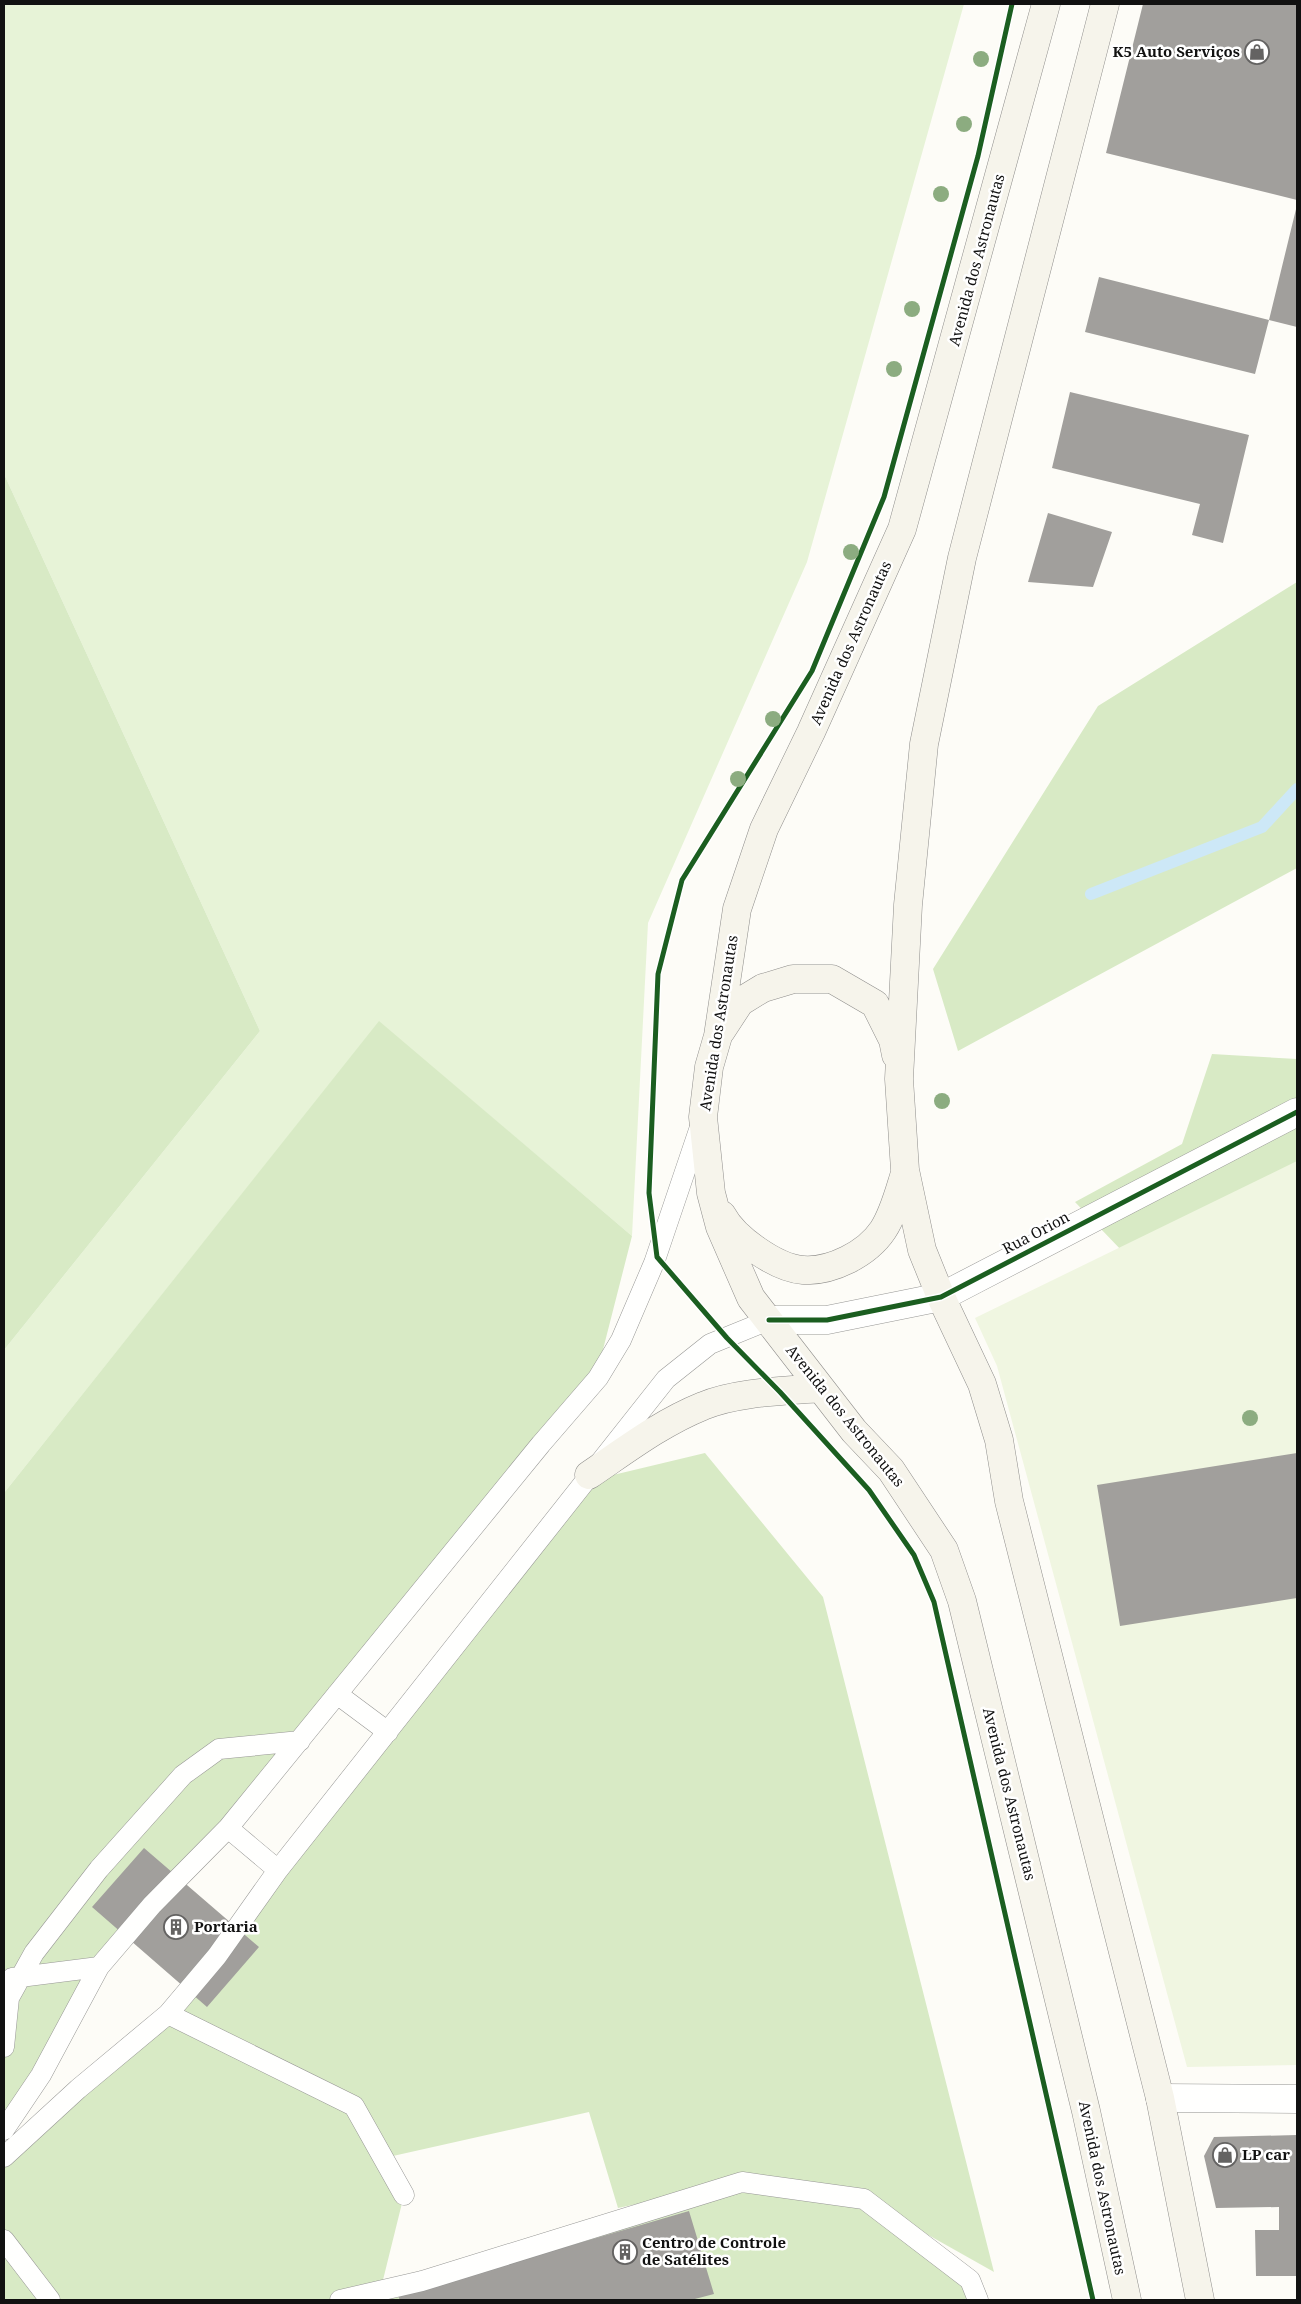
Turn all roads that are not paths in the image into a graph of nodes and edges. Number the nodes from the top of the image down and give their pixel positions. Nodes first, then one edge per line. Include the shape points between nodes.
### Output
1 (1046, 4) edge
2 (1105, 4) edge
3 (718, 1036) junction
4 (899, 1079) junction
5 (1297, 1112) edge
6 (703, 1118) junction
7 (905, 1170) junction
8 (711, 1194) junction
9 (941, 1297) junction
10 (769, 1320) junction
11 (820, 1388) junction
12 (589, 1475) junction
13 (337, 1694) junction
14 (388, 1732) junction
15 (300, 1741) junction
16 (228, 1828) junction
17 (278, 1870) junction
18 (99, 1967) junction
19 (12, 1978) edge
20 (168, 2014) junction
21 (4, 2047) edge
22 (1160, 2098) junction
23 (1297, 2098) edge
24 (4, 2130) edge
25 (4, 2157) edge
26 (404, 2195) dead end
27 (4, 2240) edge
28 (50, 2300) edge
29 (343, 2300) edge
30 (978, 2300) edge
31 (1127, 2300) edge
32 (1200, 2300) edge

1 - 3 main road, Avenida dos Astronautas via 902,529 764,829 737,909
2 - 4 main road via 962,558 924,744 908,905
3 - 4 main road via 740,1002 763,988 794,979 832,979 875,1004 893,1040
3 - 6 main road, Avenida dos Astronautas via 708,1067
4 - 7 main road
5 - 9 street, Rua Orion
6 - 8 main road, Avenida dos Astronautas
6 - 13 lane via 654,1263 621,1340 598,1378
7 - 8 main road via 896,1203 883,1231 872,1242 833,1266 803,1270 774,1261 747,1243 726,1222
7 - 9 main road via 922,1250
8 - 10 main road, Avenida dos Astronautas via 735,1265 751,1298
9 - 10 street, Rua Orion via 827,1320
9 - 22 main road via 982,1384 999,1440 1009,1501
10 - 11 main road, Avenida dos Astronautas
10 - 12 lane via 710,1344 666,1378
11 - 12 main road via 750,1395 704,1405 659,1427
11 - 31 main road, Avenida dos Astronautas via 891,1470 919,1510 944,1550 962,1601 1086,2112
12 - 14 lane
13 - 14 lane
13 - 15 lane
14 - 17 lane
15 - 16 lane
15 - 19 lane via 219,1749 183,1775 99,1869
16 - 17 lane
16 - 18 lane via 152,1905
17 - 20 lane via 217,1956
18 - 19 lane
18 - 24 lane via 41,2075
19 - 21 lane
20 - 25 lane via 78,2088
20 - 26 lane via 354,2106
22 - 23 street
22 - 32 main road
27 - 28 lane
29 - 30 lane via 422,2281 742,2182 864,2199 970,2280

